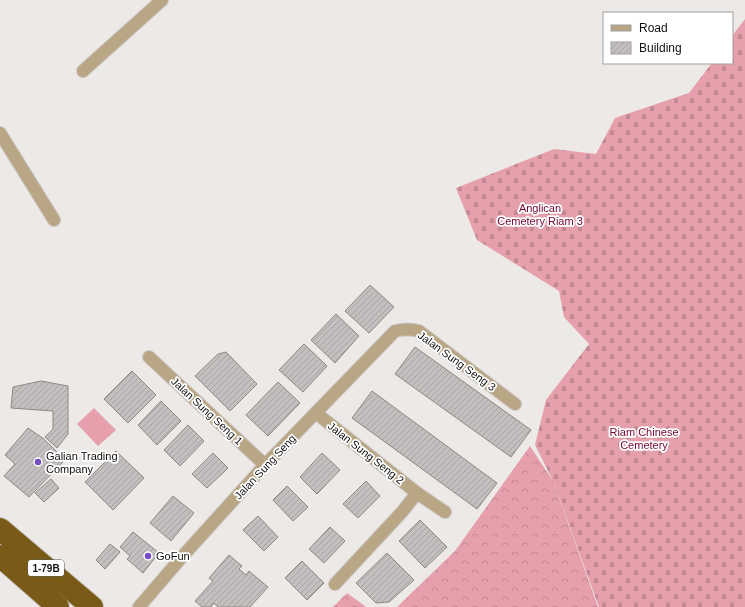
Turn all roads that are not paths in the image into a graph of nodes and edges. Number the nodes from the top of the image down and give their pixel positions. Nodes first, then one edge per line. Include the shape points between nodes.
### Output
1 (162, 0) edge
2 (83, 71) dead end
3 (0, 133) edge
4 (54, 220) dead end
5 (396, 331) joint
6 (149, 357) dead end
7 (515, 404) dead end
8 (316, 413) junction
9 (266, 465) junction
10 (417, 492) junction
11 (445, 512) dead end
12 (0, 529) edge
13 (0, 556) edge
14 (335, 584) dead end
15 (58, 607) edge
16 (92, 607) edge
17 (139, 607) edge

1 - 2 street
3 - 4 street
5 - 7 street, Jalan Sung Seng 3 via 420,331
5 - 8 street, Jalan Sung Seng
6 - 9 street, Jalan Sung Seng 1
8 - 9 street, Jalan Sung Seng
8 - 10 street, Jalan Sung Seng 2
9 - 17 street, Jalan Sung Seng
10 - 11 street, Jalan Sung Seng 2
10 - 14 street via 402,512
12 - 16 highway, 1-79B
13 - 15 highway

